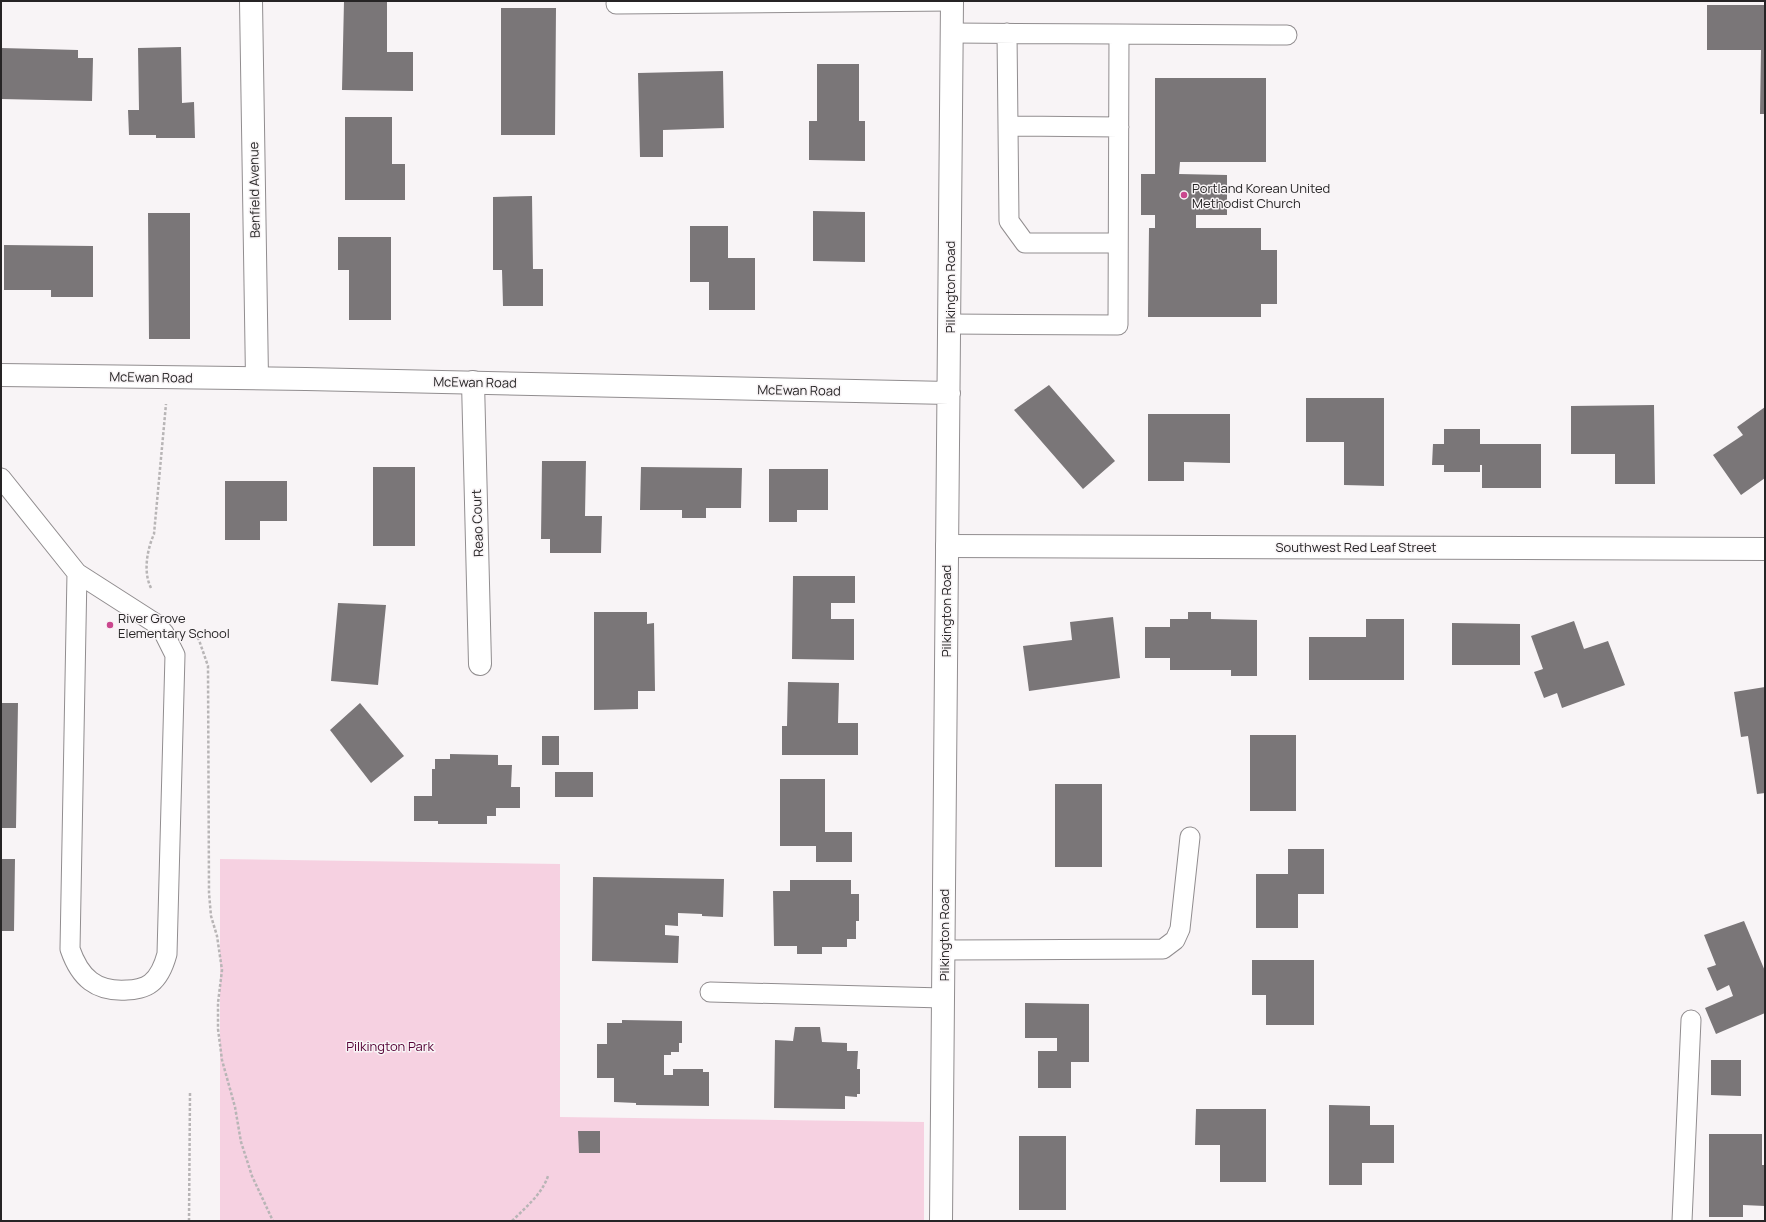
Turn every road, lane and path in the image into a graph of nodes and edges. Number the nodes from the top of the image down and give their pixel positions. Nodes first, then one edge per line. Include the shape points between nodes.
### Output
1 (251, 1) edge
2 (952, 1) edge
3 (616, 4) dead end
4 (952, 33) junction
5 (1006, 33) junction
6 (1119, 34) junction
7 (1287, 35) dead end
8 (1008, 126) junction
9 (1119, 127) junction
10 (1118, 243) junction
11 (950, 324) junction
12 (1, 375) edge
13 (257, 378) junction
14 (473, 382) junction
15 (949, 393) junction
16 (1, 478) edge
17 (947, 546) junction
18 (1765, 549) edge
19 (77, 573) junction
20 (480, 664) dead end
21 (1190, 837) dead end
22 (211, 916) dead end
23 (944, 950) junction
24 (710, 992) dead end
25 (943, 998) junction
26 (1691, 1020) dead end
27 (190, 1093) dead end
28 (548, 1176) dead end
29 (189, 1221) edge
30 (273, 1221) edge
31 (512, 1221) edge
32 (941, 1221) edge
33 (1682, 1221) edge

1 - 13 street, Benfield Avenue
2 - 3 lane
2 - 4 street, Pilkington Road
4 - 5 lane
4 - 11 street, Pilkington Road
5 - 6 lane
5 - 8 lane
6 - 7 lane
6 - 9 lane
8 - 9 lane
8 - 10 lane via 1009,222 1025,243
9 - 10 lane
10 - 11 lane via 1118,325
11 - 15 street, Pilkington Road
12 - 13 street, McEwan Road
13 - 14 street, McEwan Road
14 - 15 street, McEwan Road
14 - 20 street, Reao Court
15 - 17 street, Pilkington Road
16 - 19 lane
17 - 18 street, Southwest Red Leaf Street
17 - 23 street, Pilkington Road
19 - 19 lane via 70,949 75,965 99,988 116,991 134,990 150,984 162,969 167,954 175,655 164,633 155,623
21 - 23 lane via 1180,929 1175,940 1163,949
22 - 30 path via 222,970 218,1029 222,1060 235,1107 241,1142 252,1176
23 - 25 street, Pilkington Road
24 - 25 lane
25 - 32 street, Pilkington Road
26 - 33 lane
27 - 29 path
28 - 31 path via 546,1184 535,1198

